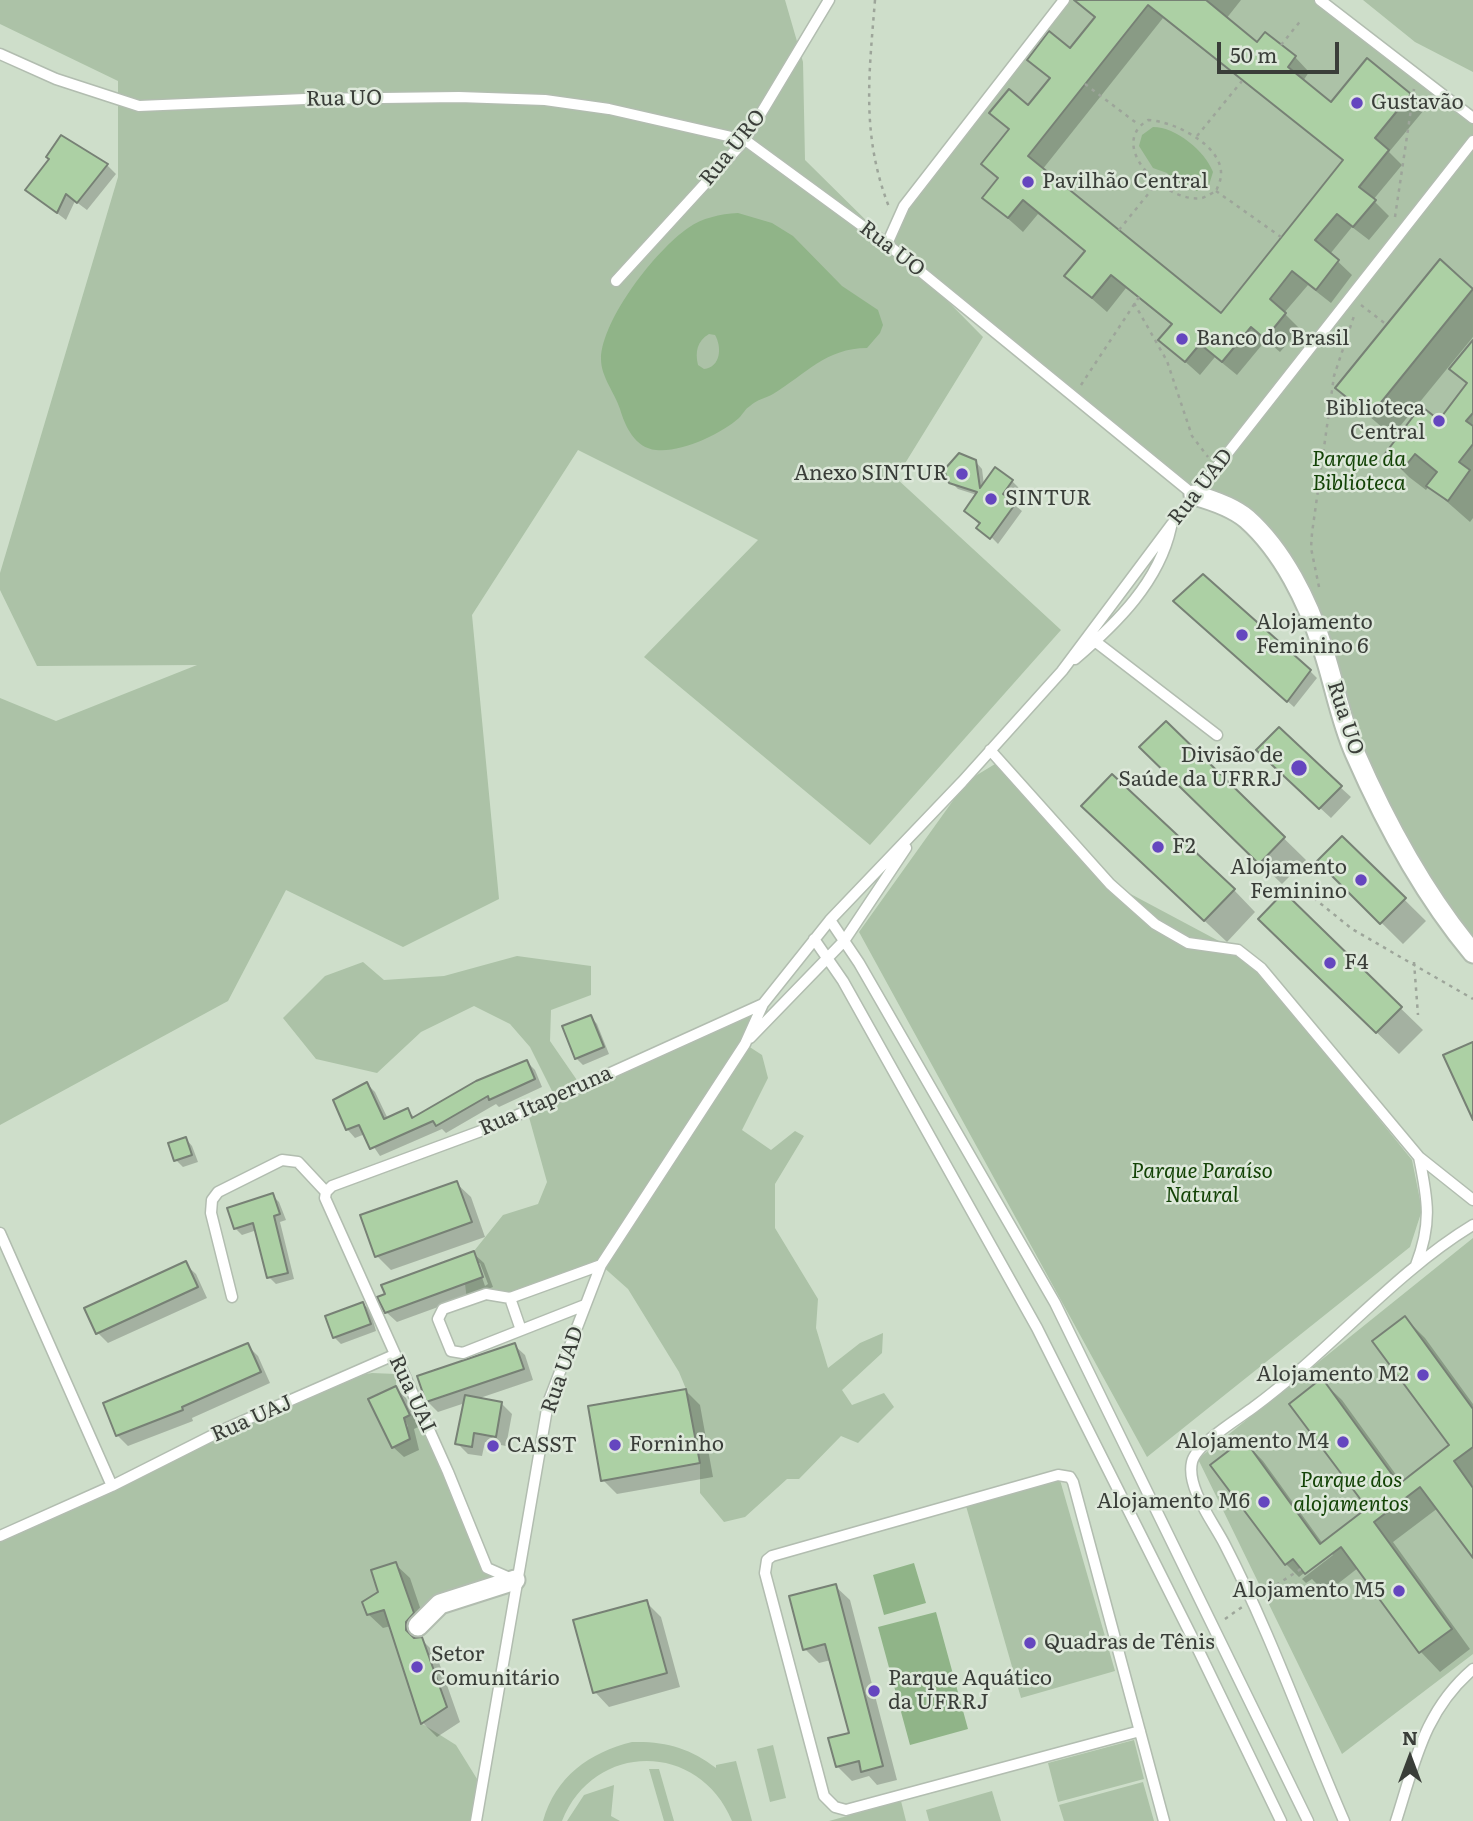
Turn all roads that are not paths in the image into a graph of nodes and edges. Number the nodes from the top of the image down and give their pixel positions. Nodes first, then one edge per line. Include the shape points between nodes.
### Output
1 (829, 0) edge
2 (1063, 0) edge
3 (1320, 0) edge
4 (0, 54) edge
5 (1473, 118) edge
6 (745, 140) junction
7 (1473, 141) edge
8 (887, 244) junction
9 (616, 281) dead end
10 (1194, 495) junction
11 (1172, 524) junction
12 (1096, 642) junction
13 (1062, 671) junction
14 (1217, 735) dead end
15 (990, 750) junction
16 (920, 826) junction
17 (830, 920) junction
18 (814, 939) junction
19 (844, 941) junction
20 (1473, 953) edge
21 (827, 958) junction
22 (763, 1004) junction
23 (745, 1044) junction
24 (1419, 1157) junction
25 (326, 1192) junction
26 (1473, 1200) edge
27 (1473, 1225) edge
28 (0, 1233) edge
29 (601, 1265) junction
30 (1416, 1265) junction
31 (232, 1297) dead end
32 (510, 1298) junction
33 (586, 1305) junction
34 (521, 1330) junction
35 (394, 1355) junction
36 (113, 1486) junction
37 (0, 1536) edge
38 (515, 1580) junction
39 (418, 1626) dead end
40 (1473, 1669) edge
41 (1140, 1731) junction
42 (477, 1821) edge
43 (1164, 1821) edge
44 (1280, 1821) edge
45 (1308, 1821) edge
46 (1344, 1821) edge
47 (1396, 1821) edge

1 - 6 lane, Rua URO
2 - 8 lane via 904,206
3 - 5 lane
4 - 6 lane, Rua UO via 55,79 139,106 395,98 545,100 634,114
6 - 8 lane, Rua UO
6 - 9 lane, Rua URO
7 - 10 lane, Rua UAD via 1353,301
8 - 10 lane, Rua UO
10 - 11 lane, Rua UAD
10 - 20 street, Rua UO via 1247,519 1289,574 1310,614 1353,750 1383,813 1421,883
11 - 12 lane via 1159,567
11 - 13 lane, Rua UAD
12 - 13 lane
12 - 14 lane
13 - 15 lane, Rua UAD
15 - 16 lane, Rua UAD
15 - 24 lane via 1110,884 1155,925 1188,943 1238,950 1261,968
16 - 17 lane, Rua UAD
16 - 19 lane, Rua UAD
17 - 18 lane, Rua UAD
17 - 19 lane
18 - 21 lane
18 - 22 lane, Rua UAD
19 - 21 lane, Rua UAD
19 - 45 lane via 1055,1303
21 - 23 lane, Rua UAD
21 - 44 lane via 1037,1328
22 - 23 lane, Rua UAD
22 - 25 lane, Rua Itaperuna via 489,1128
23 - 29 lane, Rua UAD
24 - 26 lane
24 - 30 lane via 1428,1230
25 - 31 lane via 299,1162 282,1160 218,1192 211,1213
25 - 35 lane, Rua UAI
27 - 30 lane
28 - 36 lane
29 - 32 lane
29 - 33 lane, Rua UAD
30 - 46 lane via 1350,1328 1195,1454 1191,1465 1196,1489 1253,1600
32 - 34 lane
32 - 34 lane via 481,1295 443,1309 438,1318 451,1351 457,1353
33 - 34 lane
33 - 38 lane, Rua UAD via 548,1403
35 - 36 lane, Rua UAJ via 227,1428
35 - 38 lane, Rua UAI via 487,1568
36 - 37 lane, Rua UAJ
38 - 39 street via 440,1604
38 - 42 lane, Rua UAD
40 - 47 lane via 1448,1691 1433,1714
41 - 41 lane via 846,1810 835,1807 824,1796 765,1573 767,1560 1065,1475 1073,1482
41 - 43 lane

